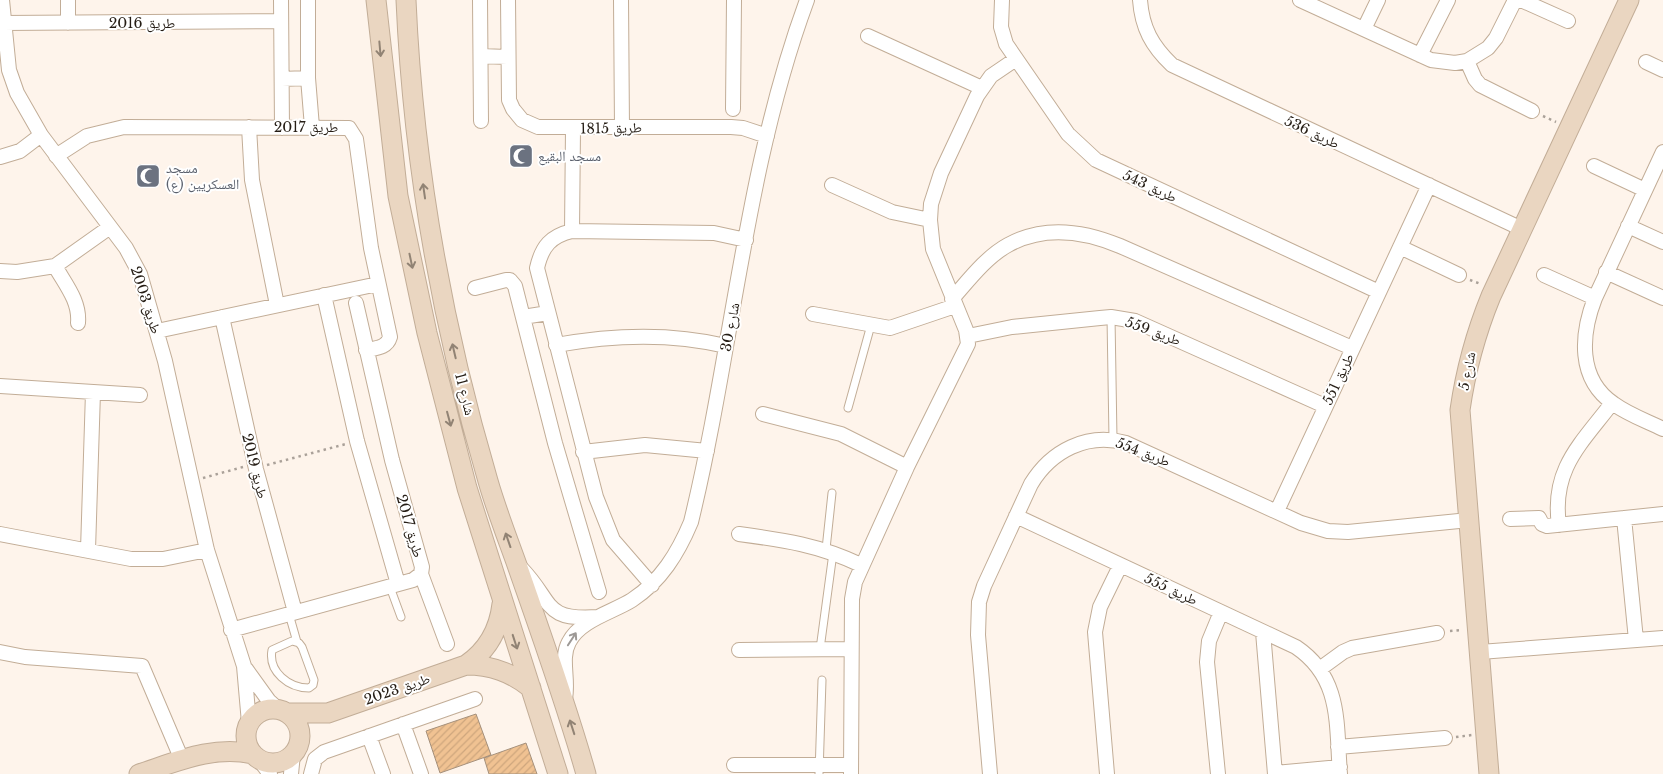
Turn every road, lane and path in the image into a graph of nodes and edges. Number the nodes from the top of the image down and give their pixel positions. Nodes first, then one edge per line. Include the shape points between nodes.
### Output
1 (2, 0) edge
2 (68, 0) edge
3 (281, 0) edge
4 (308, 0) edge
5 (376, 0) edge
6 (406, 0) edge
7 (480, 0) edge
8 (508, 0) edge
9 (621, 0) edge
10 (734, 0) edge
11 (1002, 0) edge
12 (1140, 0) edge
13 (1300, 0) edge
14 (1378, 0) edge
15 (1448, 0) edge
16 (1516, 0) edge
17 (1521, 0) edge
18 (1629, 0) edge
19 (803, 2) edge
20 (281, 21) junction
21 (1568, 21) dead end
22 (2, 23) junction
23 (68, 23) junction
24 (1364, 29) junction
25 (868, 36) dead end
26 (1420, 55) junction
27 (481, 56) junction
28 (507, 57) junction
29 (1016, 59) junction
30 (1467, 61) junction
31 (1646, 62) dead end
32 (4, 69) edge
33 (1663, 70) edge
34 (308, 78) junction
35 (282, 79) junction
36 (982, 88) junction
37 (733, 109) dead end
38 (1532, 112) joint
39 (481, 121) dead end
40 (249, 127) junction
41 (312, 127) junction
42 (282, 128) junction
43 (573, 128) junction
44 (622, 128) junction
45 (1569, 128) junction
46 (41, 135) junction
47 (767, 136) junction
48 (1663, 152) edge
49 (56, 156) junction
50 (0, 157) edge
51 (1594, 166) dead end
52 (832, 185) dead end
53 (1429, 185) junction
54 (1645, 190) junction
55 (930, 220) junction
56 (1628, 226) junction
57 (110, 228) junction
58 (1522, 229) junction
59 (572, 231) junction
60 (746, 240) junction
61 (1663, 242) edge
62 (1400, 247) junction
63 (55, 266) junction
64 (0, 271) edge
65 (1606, 272) junction
66 (1459, 275) joint
67 (1544, 275) dead end
68 (378, 284) junction
69 (475, 288) dead end
70 (1494, 290) junction
71 (1378, 292) junction
72 (324, 295) junction
73 (1595, 298) junction
74 (1663, 298) edge
75 (953, 302) junction
76 (356, 303) dead end
77 (277, 305) junction
78 (548, 313) junction
79 (813, 314) dead end
80 (222, 317) junction
81 (523, 317) junction
82 (1111, 317) junction
83 (78, 323) dead end
84 (870, 325) junction
85 (157, 331) junction
86 (968, 336) junction
87 (556, 345) junction
88 (726, 346) junction
89 (1352, 348) junction
90 (366, 350) junction
91 (0, 386) edge
92 (93, 392) junction
93 (140, 395) dead end
94 (1612, 403) junction
95 (1325, 406) junction
96 (848, 408) dead end
97 (763, 414) dead end
98 (1663, 429) edge
99 (1113, 439) junction
100 (357, 441) junction
101 (707, 451) junction
102 (583, 452) junction
103 (255, 466) junction
104 (907, 467) junction
105 (191, 481) junction
106 (832, 493) dead end
107 (596, 497) junction
108 (573, 506) junction
109 (1277, 511) junction
110 (1663, 514) edge
111 (1016, 516) junction
112 (1624, 518) junction
113 (1510, 519) dead end
114 (1469, 520) junction
115 (1559, 525) junction
116 (0, 534) edge
117 (738, 534) dead end
118 (88, 550) junction
119 (207, 550) junction
120 (830, 550) junction
121 (516, 563) junction
122 (861, 564) junction
123 (1120, 566) junction
124 (417, 577) junction
125 (652, 585) junction
126 (394, 586) junction
127 (600, 592) dead end
128 (502, 603) junction
129 (1221, 612) junction
130 (292, 613) junction
131 (401, 617) dead end
132 (599, 618) junction
133 (1478, 628) junction
134 (232, 630) junction
135 (1263, 632) junction
136 (1437, 632) joint
137 (1663, 638) edge
138 (1636, 640) junction
139 (297, 642) junction
140 (447, 644) dead end
141 (820, 649) junction
142 (851, 649) junction
143 (739, 650) dead end
144 (0, 652) edge
145 (1480, 652) junction
146 (466, 665) junction
147 (244, 666) junction
148 (1321, 668) junction
149 (822, 680) dead end
150 (530, 688) junction
151 (475, 699) dead end
152 (564, 703) junction
153 (283, 711) junction
154 (328, 713) junction
155 (249, 723) junction
156 (402, 724) junction
157 (1486, 733) junction
158 (369, 736) junction
159 (1446, 738) joint
160 (1338, 747) junction
161 (295, 750) junction
162 (210, 752) junction
163 (255, 756) junction
164 (182, 760) junction
165 (734, 765) dead end
166 (819, 770) edge
167 (851, 770) edge
168 (1340, 771) edge
169 (1275, 773) edge
170 (139, 774) edge
171 (270, 774) edge
172 (291, 774) edge
173 (311, 774) edge
174 (383, 774) edge
175 (420, 774) edge
176 (558, 774) edge
177 (586, 774) edge
178 (990, 774) edge
179 (1107, 774) edge
180 (1218, 774) edge
181 (1490, 774) edge

1 - 22 street, طريق 2003
2 - 23 street
3 - 20 street
4 - 34 street
5 -> 128 street, شارع 11 via 398,196 412,264 467,488
121 -> 6 street, شارع 11 via 488,483 440,281 415,124
7 - 27 street
8 - 28 street, طريق 1815
9 - 44 street
10 - 37 street
11 - 29 street, طريق 543 via 1001,27 1006,44
12 - 53 street, طريق 536 via 1148,36 1172,66
13 - 24 street
14 - 24 street
15 - 26 street
16 - 30 street via 1488,48
17 - 21 street
18 - 45 street, شارع 5
19 - 47 street, شارع 30
20 - 23 street, طريق 2016
20 - 35 street
22 - 23 street, طريق 2016
22 - 32 street, طريق 2003
24 - 26 street
25 - 36 street
26 - 30 street via 1443,63
27 - 28 street
27 - 39 street
28 - 43 street, طريق 1815 via 509,100 522,120 538,127
29 - 36 street via 1003,66
29 - 71 street, طريق 543 via 1068,134 1096,160
30 - 38 street via 1480,85
31 - 33 street
32 - 46 street, طريق 2003
34 - 35 street
34 - 41 street
35 - 42 street
36 - 55 street via 938,181
38 - 45 path
40 - 42 street, طريق 2017
40 - 49 street, طريق 2017 via 112,129 87,136
40 - 77 street via 252,180
41 - 42 street, طريق 2017
41 - 68 street, طريق 2017 via 346,127 355,135
43 - 44 street, طريق 1815
43 - 59 street
44 - 47 street, طريق 1815 via 731,127
45 - 58 street, شارع 5
46 - 49 street, طريق 2003
46 - 50 street via 20,151
47 - 60 street, شارع 30
48 - 54 street
49 - 57 street, طريق 2003
51 - 54 street
52 - 55 street via 892,212
53 - 58 street, طريق 536
53 - 62 street, طريق 551
54 - 56 street
55 - 75 street via 933,249
56 - 61 street
56 - 65 street
57 - 63 street
57 - 85 street, طريق 2003 via 140,274
58 - 70 street, شارع 5
59 - 60 street via 714,233
59 - 78 street via 547,242 540,254 537,268
60 - 88 street, شارع 30
62 - 66 street
62 - 71 street, طريق 551
63 - 64 street via 17,272
63 - 83 street via 75,301
65 - 73 street
65 - 74 street
66 - 70 path
67 - 73 street
68 - 72 street
68 - 90 street, طريق 2017 via 390,337 384,347
69 - 81 street via 510,280 515,286
70 - 114 street, شارع 5 via 1474,337 1465,370 1460,410
71 - 89 street, طريق 551
72 - 77 street
72 - 100 street
73 - 94 street via 1586,321 1585,357 1590,374
75 - 84 street via 890,328
75 - 86 street
75 - 89 street via 985,264 1007,245 1052,232 1075,232 1120,246
76 - 90 street, طريق 2017
77 - 80 street
78 - 81 street
78 - 87 street
79 - 84 street
80 - 85 street
80 - 103 street, طريق 2019
81 - 108 street
82 - 86 street, طريق 559 via 1012,327
82 - 95 street, طريق 559 via 1152,327
82 - 99 lane
84 - 96 lane
85 - 105 street, طريق 2003
86 - 104 street via 966,348
87 - 88 street via 605,339 669,338
87 - 102 street
88 - 101 street, شارع 30
89 - 95 street, طريق 551
90 - 124 street, طريق 2017 via 422,567
91 - 92 street
92 - 93 street
92 - 118 street
94 - 98 street
94 - 115 street via 1566,467 1557,495
95 - 109 street, طريق 551
97 - 104 street via 841,434
99 - 109 street, طريق 554
99 - 111 street, طريق 554 via 1065,448 1050,459 1039,470
100 - 103 path
100 - 126 street
101 - 102 street via 645,445
101 - 125 street, شارع 30 via 691,522 673,559
102 - 107 street
103 - 105 path
103 - 130 street, طريق 2019
104 - 122 street
105 - 119 street, طريق 2003
106 - 120 lane
107 - 108 street
107 - 125 street via 613,540
108 - 127 street
109 - 114 street, طريق 554 via 1328,531 1348,532
110 - 112 street
111 - 123 street, طريق 555
111 - 178 street, طريق 554 via 984,586 977,618
112 - 115 street
112 - 138 street
113 - 115 street via 1539,518 1543,526
114 - 133 street, شارع 5
116 - 118 street
117 - 120 street
118 - 119 street via 131,559 170,558
119 - 134 street, طريق 2003
120 - 122 street
120 - 141 lane
121 - 132 street, شارع 30 via 559,614 572,618
121 - 152 street, شارع 11
122 - 142 street via 852,599
123 - 129 street, طريق 555
123 - 179 street via 1100,607 1095,632
124 - 126 street
124 - 140 street, طريق 2017
125 - 132 street, شارع 30 via 633,600
126 - 130 street
126 - 131 lane
128 - 146 street, طريق 2023 via 494,636
128 -> 150 street, شارع 11
129 - 135 street, طريق 555
129 - 180 street via 1209,641 1208,662
130 - 134 street
130 - 139 lane
152 -> 132 street, شارع 30 via 568,643 576,632
133 - 136 path
133 - 145 street, شارع 5
134 - 147 street, طريق 2003
135 - 148 street, طريق 555 via 1296,647
135 - 169 street
136 - 148 street via 1352,648
137 - 138 street
138 - 145 street
139 - 139 lane via 274,648 272,656 281,678 309,688 314,680 302,647
141 - 142 street
141 - 143 street
142 - 167 street
144 - 164 street via 25,657 142,666
145 - 157 street, شارع 5
146 - 150 street, طريق 2023 via 506,671
146 - 154 street, طريق 2023
147 - 153 street via 259,689
147 - 155 street
148 - 160 street, طريق 555 via 1333,700
149 - 166 lane
150 - 176 street, شارع 11
151 - 156 street
177 -> 152 street, شارع 11
153 - 154 street, طريق 2023
153 - 155 street via 264,710
153 - 161 street via 298,728
154 - 161 street, طريق 2023 via 313,726
155 - 162 street
155 - 163 street via 246,739
156 - 158 street
156 - 175 street
157 - 159 path
157 - 181 street, شارع 5
158 - 173 street via 319,755 312,764
158 - 174 street
159 - 160 street
160 - 168 street, طريق 555
161 - 163 street via 277,762
161 - 172 street
162 - 163 street via 238,751
162 - 164 street
163 - 171 street
164 - 170 street
165 - 166 street
166 - 167 street
168 - 169 street

